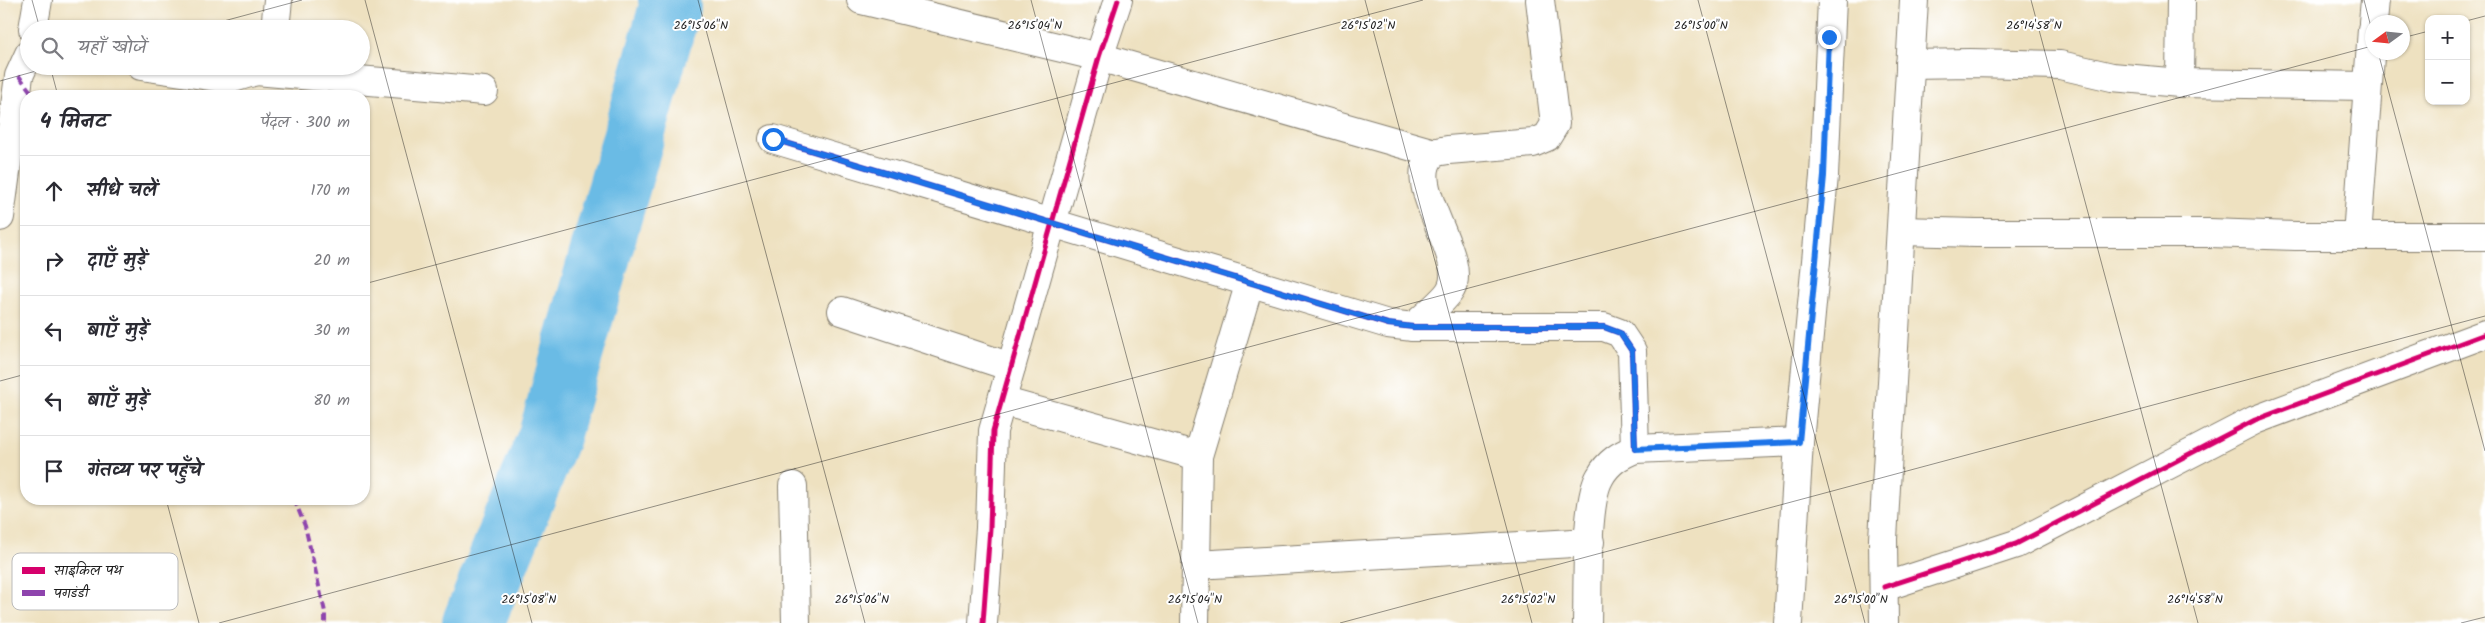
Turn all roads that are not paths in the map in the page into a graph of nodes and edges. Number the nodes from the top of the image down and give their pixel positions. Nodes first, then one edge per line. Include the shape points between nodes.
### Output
1 (38, 0) edge
2 (278, 0) edge
3 (861, 0) edge
4 (1118, 0) edge
5 (1540, 0) edge
6 (1832, 0) edge
7 (1914, 0) edge
8 (2181, 0) edge
9 (2376, 0) edge
10 (2374, 15) edge
11 (35, 20) edge
12 (276, 20) edge
13 (1099, 57) junction
14 (2369, 60) edge
15 (1910, 64) junction
16 (20, 74) edge
17 (203, 75) edge
18 (240, 75) edge
19 (327, 75) edge
20 (2180, 83) junction
21 (2367, 86) junction
22 (484, 91) dead end
23 (773, 139) dead end
24 (1434, 153) junction
25 (0, 217) edge
26 (1052, 223) junction
27 (1901, 231) junction
28 (2357, 236) junction
29 (2485, 236) edge
30 (1250, 282) junction
31 (842, 311) dead end
32 (1413, 327) junction
33 (2485, 334) edge
34 (1011, 367) junction
35 (1002, 401) junction
36 (1799, 442) junction
37 (1635, 449) junction
38 (1198, 456) junction
39 (793, 486) dead end
40 (1590, 542) junction
41 (1196, 565) junction
42 (1884, 587) junction
43 (796, 623) edge
44 (983, 623) edge
45 (1195, 623) edge
46 (1587, 623) edge
47 (1788, 623) edge
48 (1884, 623) edge

1 - 11 street
2 - 12 street
3 - 13 street
4 - 13 street
5 - 24 street via 1555,124 1547,137 1533,143
6 - 36 street via 1824,176
7 - 15 street
8 - 20 street
9 - 10 street
13 - 24 street
13 - 26 street
14 - 21 street
15 - 20 street via 2060,65 2112,77
15 - 27 street
16 - 25 street
17 - 18 street via 230,79
19 - 22 street
20 - 21 street
21 - 28 street
23 - 26 street
24 - 32 street via 1426,163 1425,184 1454,273 1452,289
26 - 30 street
26 - 34 street
27 - 28 street
27 - 42 street via 1883,539
28 - 29 street
30 - 32 street via 1388,324
30 - 38 street
31 - 34 street
32 - 37 street via 1604,327 1620,333 1632,351
33 - 42 street via 2255,420 2016,544
34 - 35 street
35 - 38 street
35 - 44 street via 993,431
36 - 37 street
36 - 47 street
37 - 40 street via 1617,456 1599,478 1591,507
38 - 41 street
39 - 43 street
40 - 41 street
40 - 46 street
41 - 45 street
42 - 48 street

